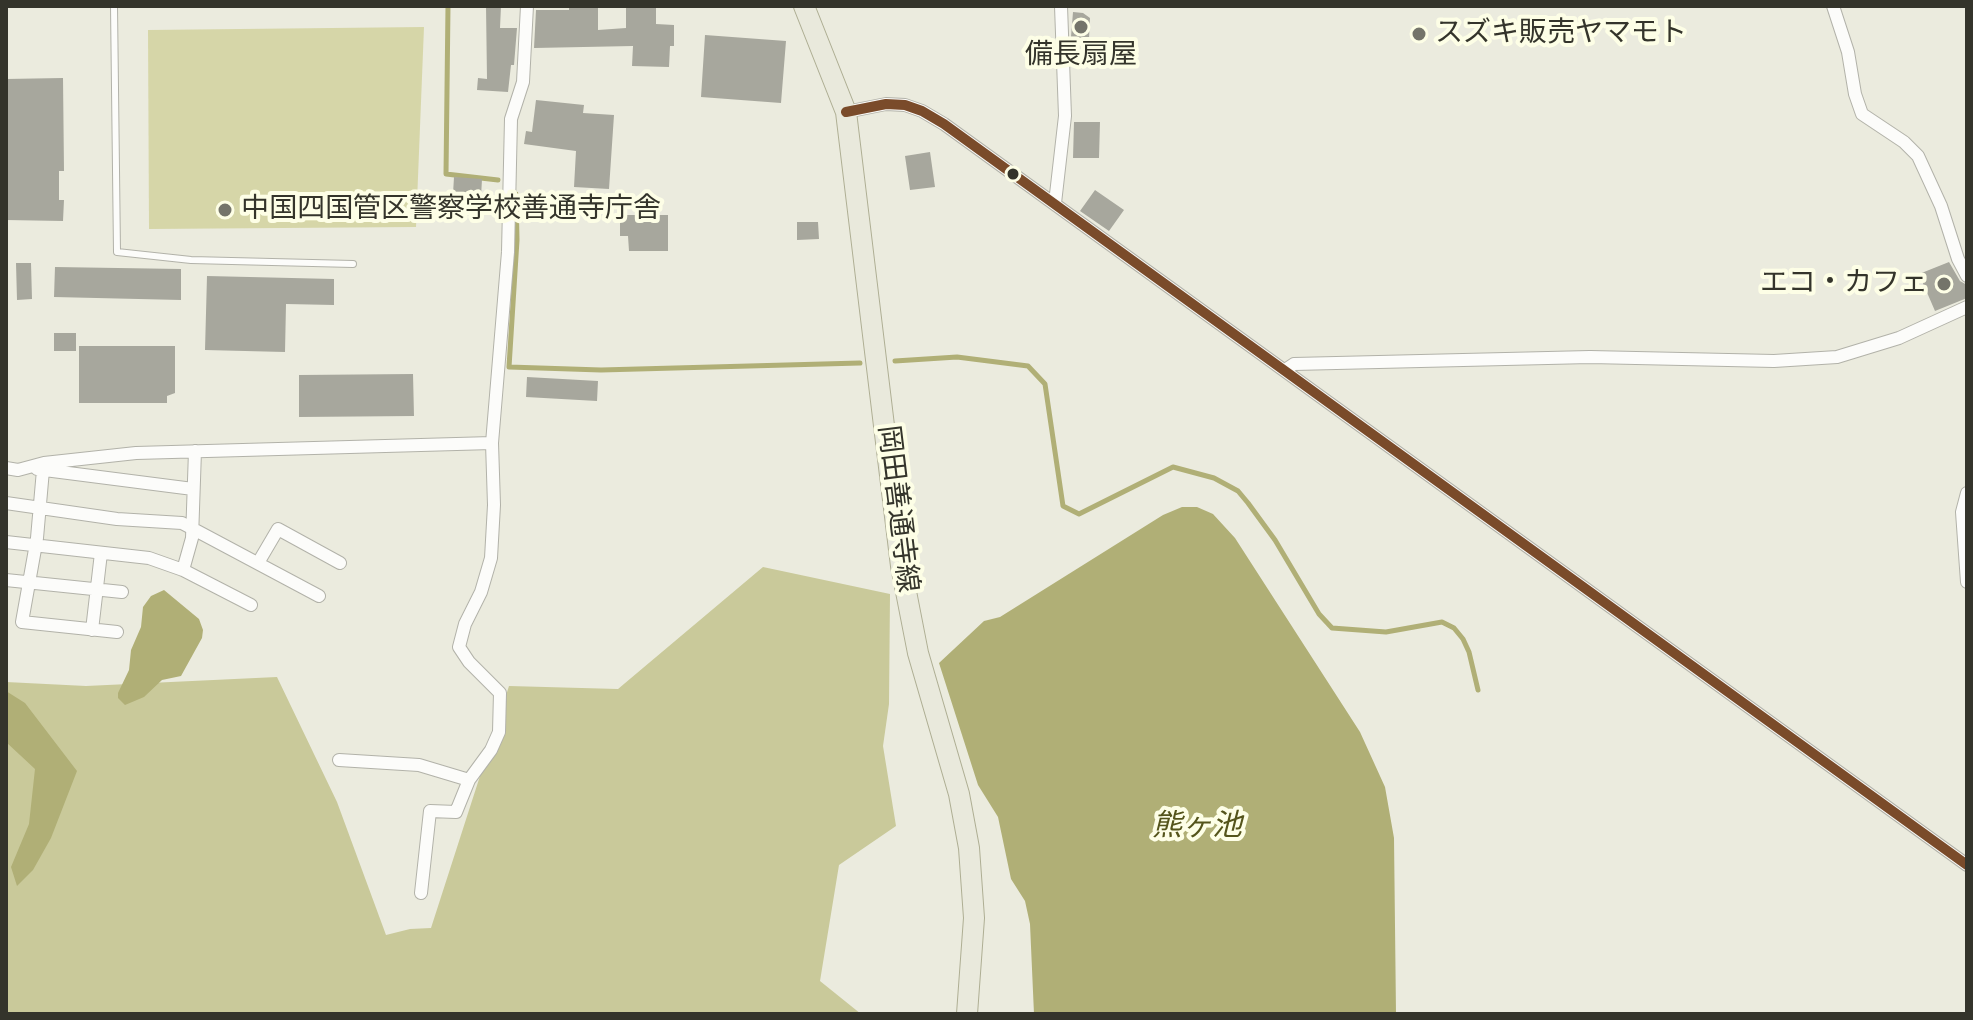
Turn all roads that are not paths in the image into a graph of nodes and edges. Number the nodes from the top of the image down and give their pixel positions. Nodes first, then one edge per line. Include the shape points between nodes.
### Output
1 (114, 6) edge
2 (527, 6) edge
3 (804, 6) edge
4 (1061, 6) edge
5 (1833, 6) edge
6 (846, 112) junction
7 (1055, 203) junction
8 (353, 264) dead end
9 (1967, 276) edge
10 (1967, 307) edge
11 (1285, 370) junction
12 (492, 443) junction
13 (195, 451) junction
14 (6, 468) edge
15 (26, 468) junction
16 (43, 470) junction
17 (193, 489) junction
18 (1967, 493) edge
19 (6, 503) edge
20 (39, 508) junction
21 (192, 529) junction
22 (6, 542) edge
23 (35, 546) junction
24 (101, 553) junction
25 (258, 563) junction
26 (340, 563) dead end
27 (183, 570) junction
28 (6, 580) edge
29 (29, 582) junction
30 (1967, 582) edge
31 (96, 589) junction
32 (122, 592) dead end
33 (319, 596) dead end
34 (251, 605) dead end
35 (92, 630) junction
36 (117, 632) dead end
37 (339, 760) dead end
38 (469, 780) junction
39 (1967, 865) edge
40 (421, 893) dead end
41 (967, 1014) edge

1 - 8 lane via 117,252 191,260
2 - 12 street via 523,82 511,119 508,252
3 - 6 main road, 岡田善通寺線
4 - 7 street via 1065,116
5 - 9 street via 1862,114 1918,156
6 - 7 street via 886,104 922,111
6 - 41 main road, 岡田善通寺線 via 901,566 969,848 974,918
7 - 11 street
10 - 11 street via 1899,338 1837,357 1357,362 1294,364
11 - 39 street
12 - 13 street
12 - 38 street via 491,558 459,647 500,693 499,732
13 - 15 street
13 - 17 street
14 - 15 street
15 - 16 street
16 - 17 street
16 - 20 street
17 - 21 street
18 - 30 street via 1962,512
19 - 20 street
20 - 21 street via 182,523
20 - 23 street
21 - 25 street
21 - 27 street
22 - 23 street
23 - 24 street
23 - 29 street
24 - 27 street via 149,558
24 - 31 street
25 - 26 street via 278,529
25 - 33 street
27 - 34 street
28 - 29 street
29 - 31 street
29 - 35 street via 22,622
31 - 32 street
31 - 35 street
35 - 36 street
37 - 38 street via 419,765
38 - 40 street via 456,812 430,811

